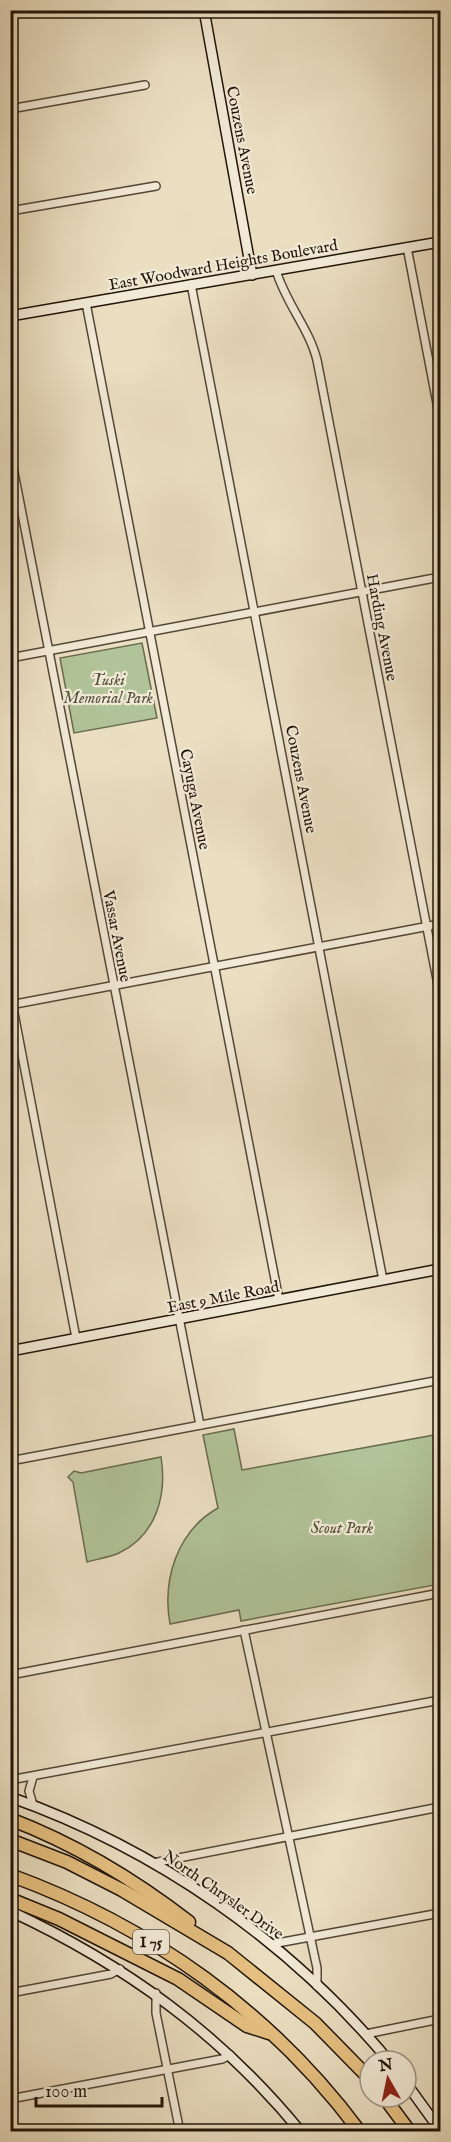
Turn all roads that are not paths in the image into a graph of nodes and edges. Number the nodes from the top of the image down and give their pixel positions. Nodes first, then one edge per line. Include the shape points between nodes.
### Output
1 (204, 11) edge
2 (145, 85) dead end
3 (10, 109) edge
4 (156, 186) dead end
5 (10, 211) edge
6 (441, 242) edge
7 (407, 247) junction
8 (276, 270) junction
9 (252, 275) junction
10 (191, 284) junction
11 (86, 303) junction
12 (10, 316) edge
13 (441, 419) edge
14 (10, 452) edge
15 (441, 577) edge
16 (362, 591) junction
17 (254, 612) junction
18 (149, 631) junction
19 (49, 651) junction
20 (10, 658) edge
21 (441, 924) edge
22 (427, 927) junction
23 (319, 947) junction
24 (215, 967) junction
25 (114, 986) junction
26 (10, 992) edge
27 (441, 995) edge
28 (12, 1005) edge
29 (441, 1269) edge
30 (383, 1280) junction
31 (279, 1300) junction
32 (179, 1319) junction
33 (76, 1338) junction
34 (10, 1351) edge
35 (441, 1380) edge
36 (200, 1425) junction
37 (10, 1461) edge
38 (441, 1593) edge
39 (244, 1630) junction
40 (10, 1674) edge
41 (441, 1700) edge
42 (266, 1733) junction
43 (33, 1777) junction
44 (10, 1780) edge
45 (10, 1797) edge
46 (33, 1805) junction
47 (441, 1807) edge
48 (10, 1819) edge
49 (288, 1835) junction
50 (10, 1840) edge
51 (153, 1863) junction
52 (10, 1875) edge
53 (10, 1899) edge
54 (10, 1911) edge
55 (441, 1912) edge
56 (310, 1935) junction
57 (272, 1944) junction
58 (228, 1953) junction
59 (120, 1969) junction
60 (317, 1986) junction
61 (10, 1993) edge
62 (156, 1993) junction
63 (441, 2019) edge
64 (366, 2034) junction
65 (276, 2036) junction
66 (379, 2049) edge
67 (231, 2055) junction
68 (358, 2067) edge
69 (167, 2070) junction
70 (10, 2099) edge
71 (418, 2099) edge
72 (393, 2109) edge
73 (440, 2128) edge
74 (180, 2132) edge
75 (301, 2132) edge
76 (360, 2132) edge
77 (410, 2132) edge

1 - 9 main road, Couzens Avenue
2 - 3 street
4 - 5 street
6 - 7 main road, East Woodward Heights Boulevard
7 - 8 main road, East Woodward Heights Boulevard
7 - 13 street
8 - 9 main road, East Woodward Heights Boulevard
8 - 16 street, Harding Avenue via 316,353
9 - 10 main road, East Woodward Heights Boulevard
10 - 11 main road, East Woodward Heights Boulevard
10 - 17 street, Couzens Avenue
11 - 12 main road, East Woodward Heights Boulevard
11 - 18 street, Cayuga Avenue
14 - 19 street, Vassar Avenue
15 - 16 street
16 - 17 street
16 - 22 street, Harding Avenue
17 - 18 street
17 - 23 street, Couzens Avenue
18 - 19 street
18 - 24 street, Cayuga Avenue
19 - 20 street
19 - 25 street, Vassar Avenue
21 - 22 street
22 - 23 street
22 - 27 street, Harding Avenue
23 - 24 street
23 - 30 street, Couzens Avenue
24 - 25 street
24 - 31 street, Cayuga Avenue
25 - 28 street
25 - 32 street, Vassar Avenue
26 - 28 street
28 - 33 street
29 - 30 main road, East 9 Mile Road
30 - 31 main road, East 9 Mile Road
31 - 32 main road, East 9 Mile Road
32 - 33 main road, East 9 Mile Road
32 - 36 street, Vassar Avenue
33 - 34 main road, East 9 Mile Road
35 - 36 street
36 - 37 street
38 - 39 street
39 - 40 street
39 - 42 street
41 - 42 street
42 - 43 street
42 - 49 street
43 - 44 street
43 - 46 street
45 - 46 main road, North Chrysler Drive
46 - 51 main road, North Chrysler Drive
47 - 49 street
48 - 58 highway via 53,1837 136,1883
49 - 51 street
49 - 56 street
50 - 58 highway, I 75 via 68,1862
51 - 57 main road, North Chrysler Drive via 188,1883
52 - 65 highway, I 75 via 87,1907 174,1954 224,1990
53 - 65 highway via 170,1975 247,2026
54 - 59 main road
55 - 56 street
56 - 57 street
56 - 60 street
57 - 60 main road, North Chrysler Drive
58 - 68 highway, I 75 via 315,2023
59 - 61 street
59 - 62 main road
60 - 64 main road, North Chrysler Drive
62 - 67 main road
62 - 69 street
63 - 64 street
64 - 66 main road, North Chrysler Drive
65 - 76 highway, I 75
67 - 69 street
67 - 75 main road
69 - 70 street
69 - 74 street
71 - 73 main road
72 - 77 highway

